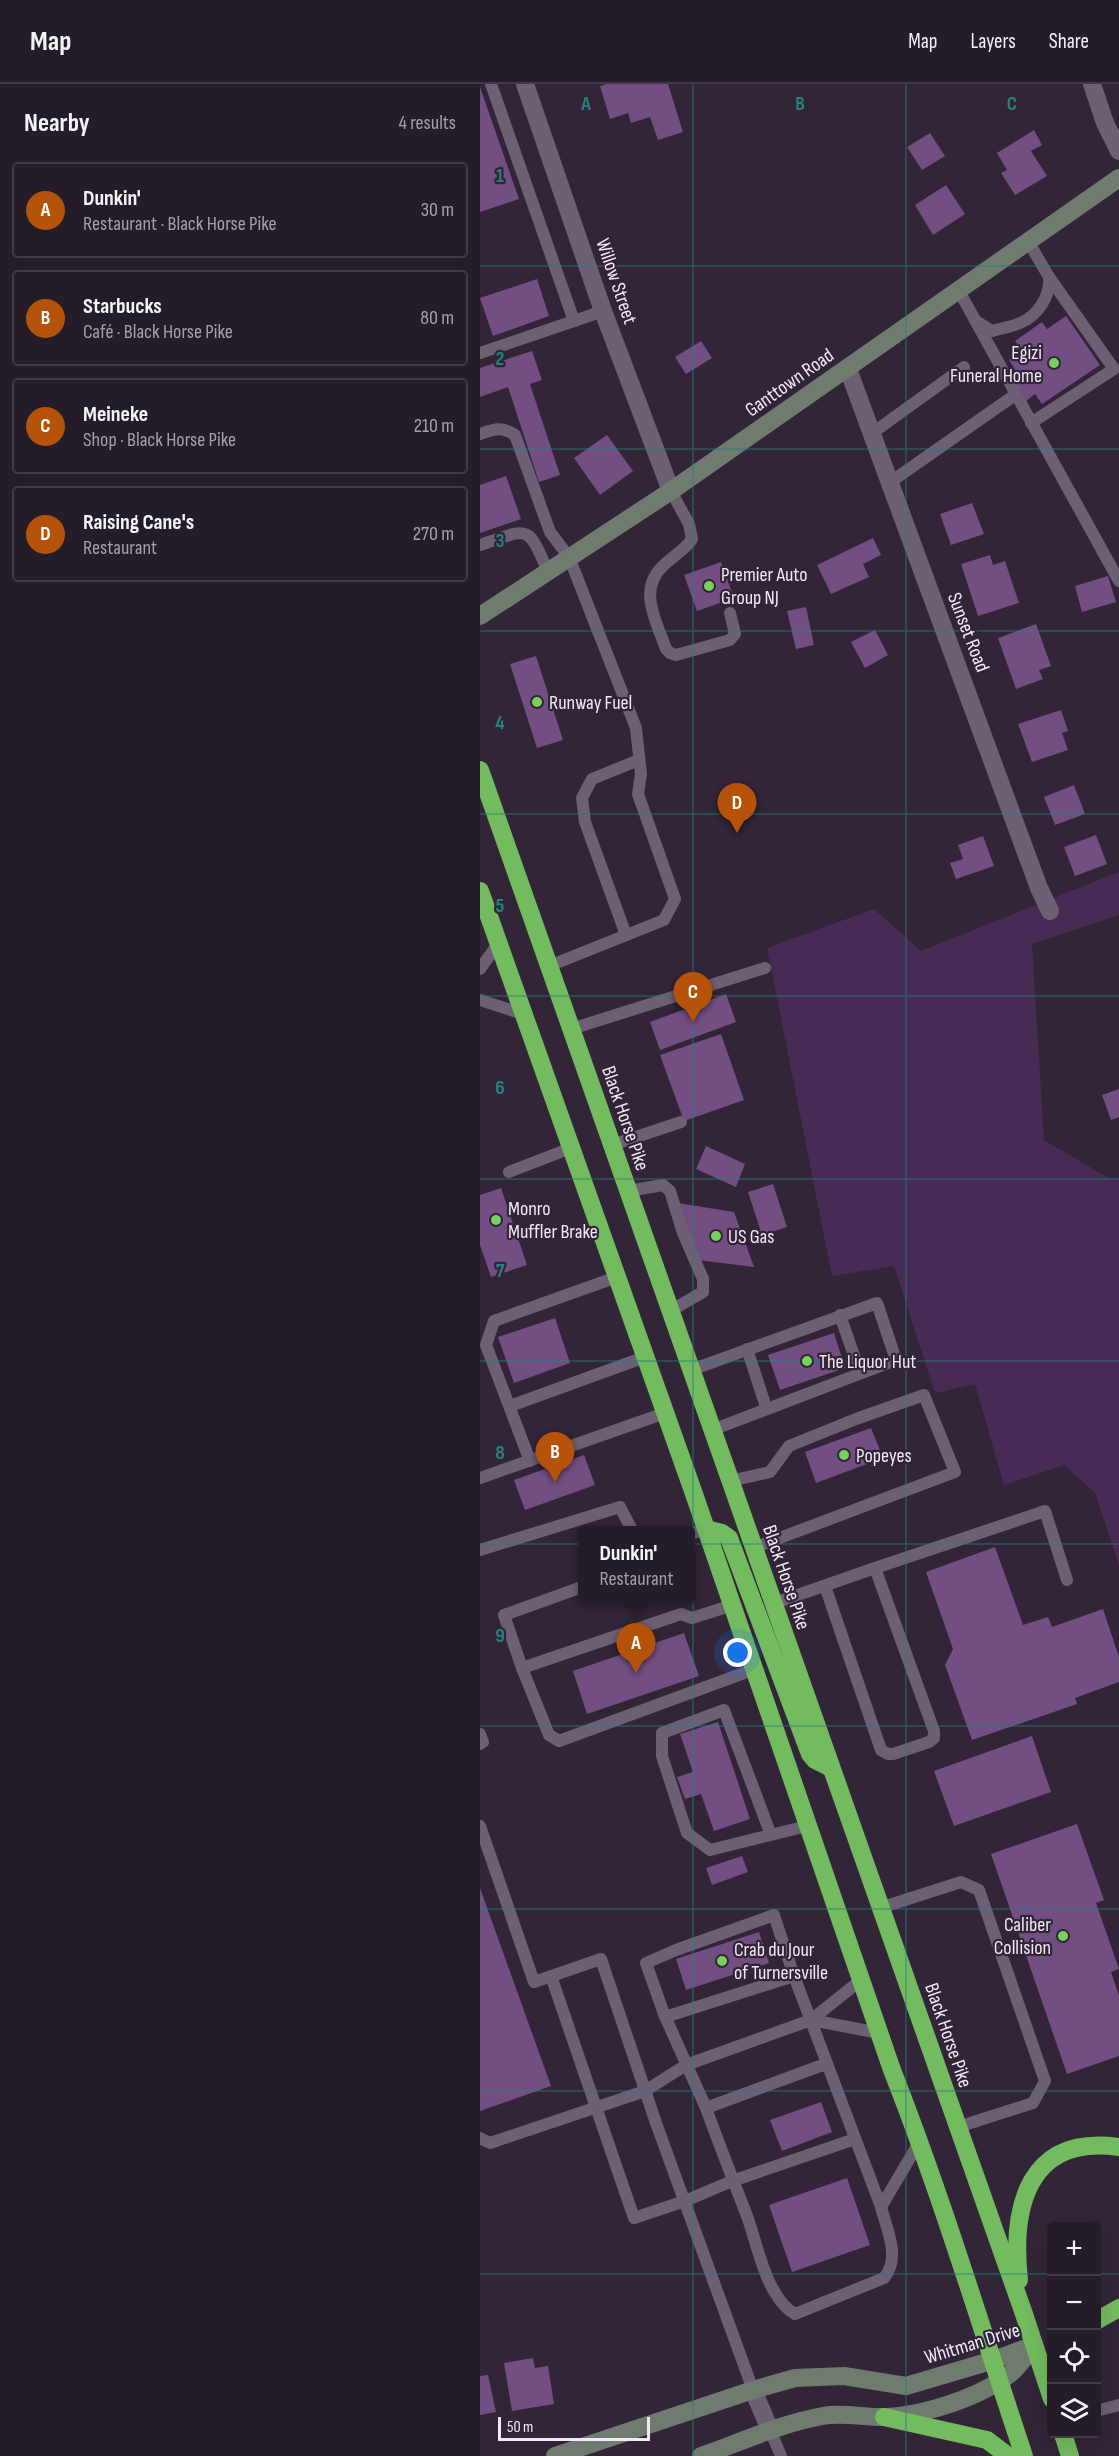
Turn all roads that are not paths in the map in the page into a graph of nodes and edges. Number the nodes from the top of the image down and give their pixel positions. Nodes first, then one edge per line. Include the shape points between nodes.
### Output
1 (490, 84) edge
2 (525, 84) edge
3 (1092, 84) edge
4 (1119, 151) edge
5 (1119, 178) edge
6 (1028, 242) junction
7 (1049, 277) junction
8 (959, 291) junction
9 (603, 311) junction
10 (574, 321) junction
11 (976, 321) junction
12 (480, 352) edge
13 (964, 367) dead end
14 (848, 369) junction
15 (1015, 395) junction
16 (1031, 423) junction
17 (480, 434) edge
18 (871, 434) junction
19 (890, 483) junction
20 (671, 491) junction
21 (480, 544) edge
22 (569, 557) junction
23 (548, 572) junction
24 (1119, 580) edge
25 (730, 614) dead end
26 (480, 615) edge
27 (639, 760) junction
28 (480, 770) edge
29 (480, 891) edge
30 (1050, 911) dead end
31 (626, 935) junction
32 (498, 944) junction
33 (549, 966) junction
34 (765, 968) dead end
35 (480, 969) edge
36 (480, 1000) edge
37 (523, 1014) junction
38 (571, 1029) junction
39 (681, 1122) dead end
40 (612, 1145) junction
41 (571, 1148) junction
42 (509, 1172) dead end
43 (628, 1191) junction
44 (617, 1277) junction
45 (670, 1311) junction
46 (840, 1315) junction
47 (747, 1349) junction
48 (645, 1357) junction
49 (691, 1370) junction
50 (860, 1373) junction
51 (510, 1406) junction
52 (766, 1407) junction
53 (665, 1413) junction
54 (712, 1430) junction
55 (530, 1461) junction
56 (480, 1478) edge
57 (730, 1481) junction
58 (630, 1526) edge
59 (698, 1532) edge
60 (753, 1548) junction
61 (480, 1550) edge
62 (875, 1568) junction
63 (1067, 1580) dead end
64 (825, 1586) junction
65 (578, 1588) edge
66 (772, 1604) junction
67 (733, 1605) junction
68 (522, 1668) junction
69 (755, 1669) junction
70 (480, 1734) edge
71 (480, 1744) edge
72 (831, 1768) junction
73 (480, 1826) edge
74 (807, 1826) junction
75 (771, 1835) junction
76 (880, 1908) junction
77 (551, 1976) junction
78 (794, 1976) junction
79 (861, 1980) junction
80 (665, 2017) junction
81 (811, 2020) junction
82 (879, 2033) junction
83 (686, 2066) junction
84 (828, 2066) junction
85 (645, 2091) junction
86 (596, 2108) junction
87 (706, 2108) junction
88 (958, 2127) junction
89 (480, 2138) edge
90 (855, 2139) junction
91 (920, 2141) junction
92 (1119, 2147) edge
93 (732, 2181) junction
94 (686, 2201) junction
95 (881, 2207) junction
96 (1119, 2308) edge
97 (1023, 2311) junction
98 (1101, 2318) edge
99 (1047, 2341) edge
100 (1034, 2345) junction
101 (994, 2360) junction
102 (999, 2381) junction
103 (1047, 2384) edge
104 (753, 2390) junction
105 (1119, 2405) edge
106 (1101, 2410) edge
107 (884, 2417) junction
108 (771, 2432) junction
109 (1065, 2438) edge
110 (555, 2456) edge
111 (701, 2456) edge
112 (781, 2456) edge
113 (1008, 2456) edge
114 (1024, 2456) edge
115 (1070, 2456) edge

1 - 10 lane
2 - 9 street, Willow Street
3 - 4 street
5 - 6 street, Ganttown Road
6 - 7 lane
6 - 8 street, Ganttown Road
7 - 11 lane via 1051,290 1035,314 1021,323 992,331
7 - 16 lane via 1114,369
8 - 11 lane
8 - 14 street, Ganttown Road
9 - 10 lane
9 - 20 street, Willow Street
10 - 12 lane
11 - 15 lane
13 - 18 lane
14 - 18 street, Sunset Road
14 - 20 street, Ganttown Road
15 - 16 lane
15 - 19 lane
16 - 24 lane
17 - 22 lane via 499,428 515,435 550,532
18 - 19 street, Sunset Road
19 - 30 street, Sunset Road
20 - 22 street, Ganttown Road
20 - 25 lane via 689,524 692,539 654,575 648,591 666,649 676,655 730,640 735,634
21 - 23 lane via 492,535 526,533 534,537
22 - 23 street, Ganttown Road
22 - 27 lane via 636,728
23 - 26 street, Ganttown Road
27 - 31 lane via 638,794 675,899 664,920
27 - 31 lane via 592,779 582,798 585,822
28 - 33 highway, Black Horse Pike
29 - 32 highway
31 - 33 lane
32 - 35 lane
32 - 37 highway
33 - 38 highway, Black Horse Pike
34 - 38 lane
36 - 37 lane
37 - 41 highway
38 - 40 highway, Black Horse Pike
39 - 40 lane
40 - 43 highway, Black Horse Pike
41 - 42 lane
41 - 44 highway
43 - 45 highway, Black Horse Pike
43 - 45 lane via 663,1185 670,1191 703,1279 703,1292
44 - 48 highway
44 - 51 lane via 494,1321 486,1345
45 - 49 highway, Black Horse Pike
46 - 47 lane
46 - 50 lane
46 - 50 lane via 877,1303 896,1360
47 - 49 lane
47 - 52 lane
48 - 51 lane
48 - 53 highway
49 - 54 highway, Black Horse Pike
50 - 52 lane
51 - 55 lane
52 - 54 lane
53 - 55 lane
53 - 59 highway
54 - 57 highway, Black Horse Pike
55 - 56 lane
57 - 60 highway, Black Horse Pike
57 - 60 lane via 770,1472 789,1446 924,1395 955,1472
58 - 61 lane via 620,1507
59 - 67 highway
59 - 72 highway via 722,1533 729,1538 810,1754
60 - 66 highway, Black Horse Pike
62 - 63 lane via 1046,1511
62 - 64 lane
62 - 64 lane via 933,1731 934,1738 929,1742 893,1754 881,1750
64 - 66 lane
65 - 68 lane via 504,1615
66 - 72 highway, Black Horse Pike
67 - 68 lane via 692,1618 681,1614
67 - 69 highway
68 - 69 lane via 549,1735 559,1742
69 - 74 highway
70 - 71 lane
72 - 76 highway, Black Horse Pike
73 - 77 lane via 534,1982
74 - 75 lane
74 - 79 highway
75 - 75 lane via 710,1850 687,1833 662,1755 662,1733 724,1710
76 - 88 highway, Black Horse Pike
76 - 88 lane via 961,1882 979,1890 1045,2081 1033,2103
77 - 85 lane via 601,1959
77 - 86 lane
78 - 80 lane
78 - 80 lane via 774,1915 646,1963
78 - 81 lane
79 - 81 lane
79 - 82 highway
80 - 83 lane
81 - 82 lane
81 - 83 lane
81 - 84 lane
82 - 91 highway
83 - 85 lane
83 - 87 lane
84 - 87 lane
84 - 90 lane
85 - 86 lane
85 - 94 lane
86 - 89 lane via 490,2143
86 - 94 lane via 634,2218
87 - 93 lane
88 - 97 highway, Black Horse Pike
90 - 93 lane
90 - 95 lane
91 - 95 lane
91 - 101 highway
92 - 97 highway via 1090,2146 1062,2152 1043,2165 1030,2183 1017,2232
93 - 94 lane
93 - 95 lane via 765,2271 785,2308 795,2314 884,2278 891,2270 894,2255
94 - 104 lane
96 - 98 highway
97 - 100 highway, Black Horse Pike
99 - 100 highway
100 - 101 street, Whitman Drive
100 - 102 street, Whitman Drive via 1024,2360
100 - 103 highway, Black Horse Pike
101 - 102 highway
101 - 104 street, Whitman Drive via 906,2386 819,2376 795,2378
102 - 107 street, Whitman Drive via 935,2408
102 - 114 highway
104 - 108 street
104 - 110 street, Whitman Drive
105 - 106 lane
107 - 108 street, Whitman Drive via 825,2415
107 - 113 highway via 987,2440
108 - 111 street, Whitman Drive
108 - 112 lane
109 - 115 highway

